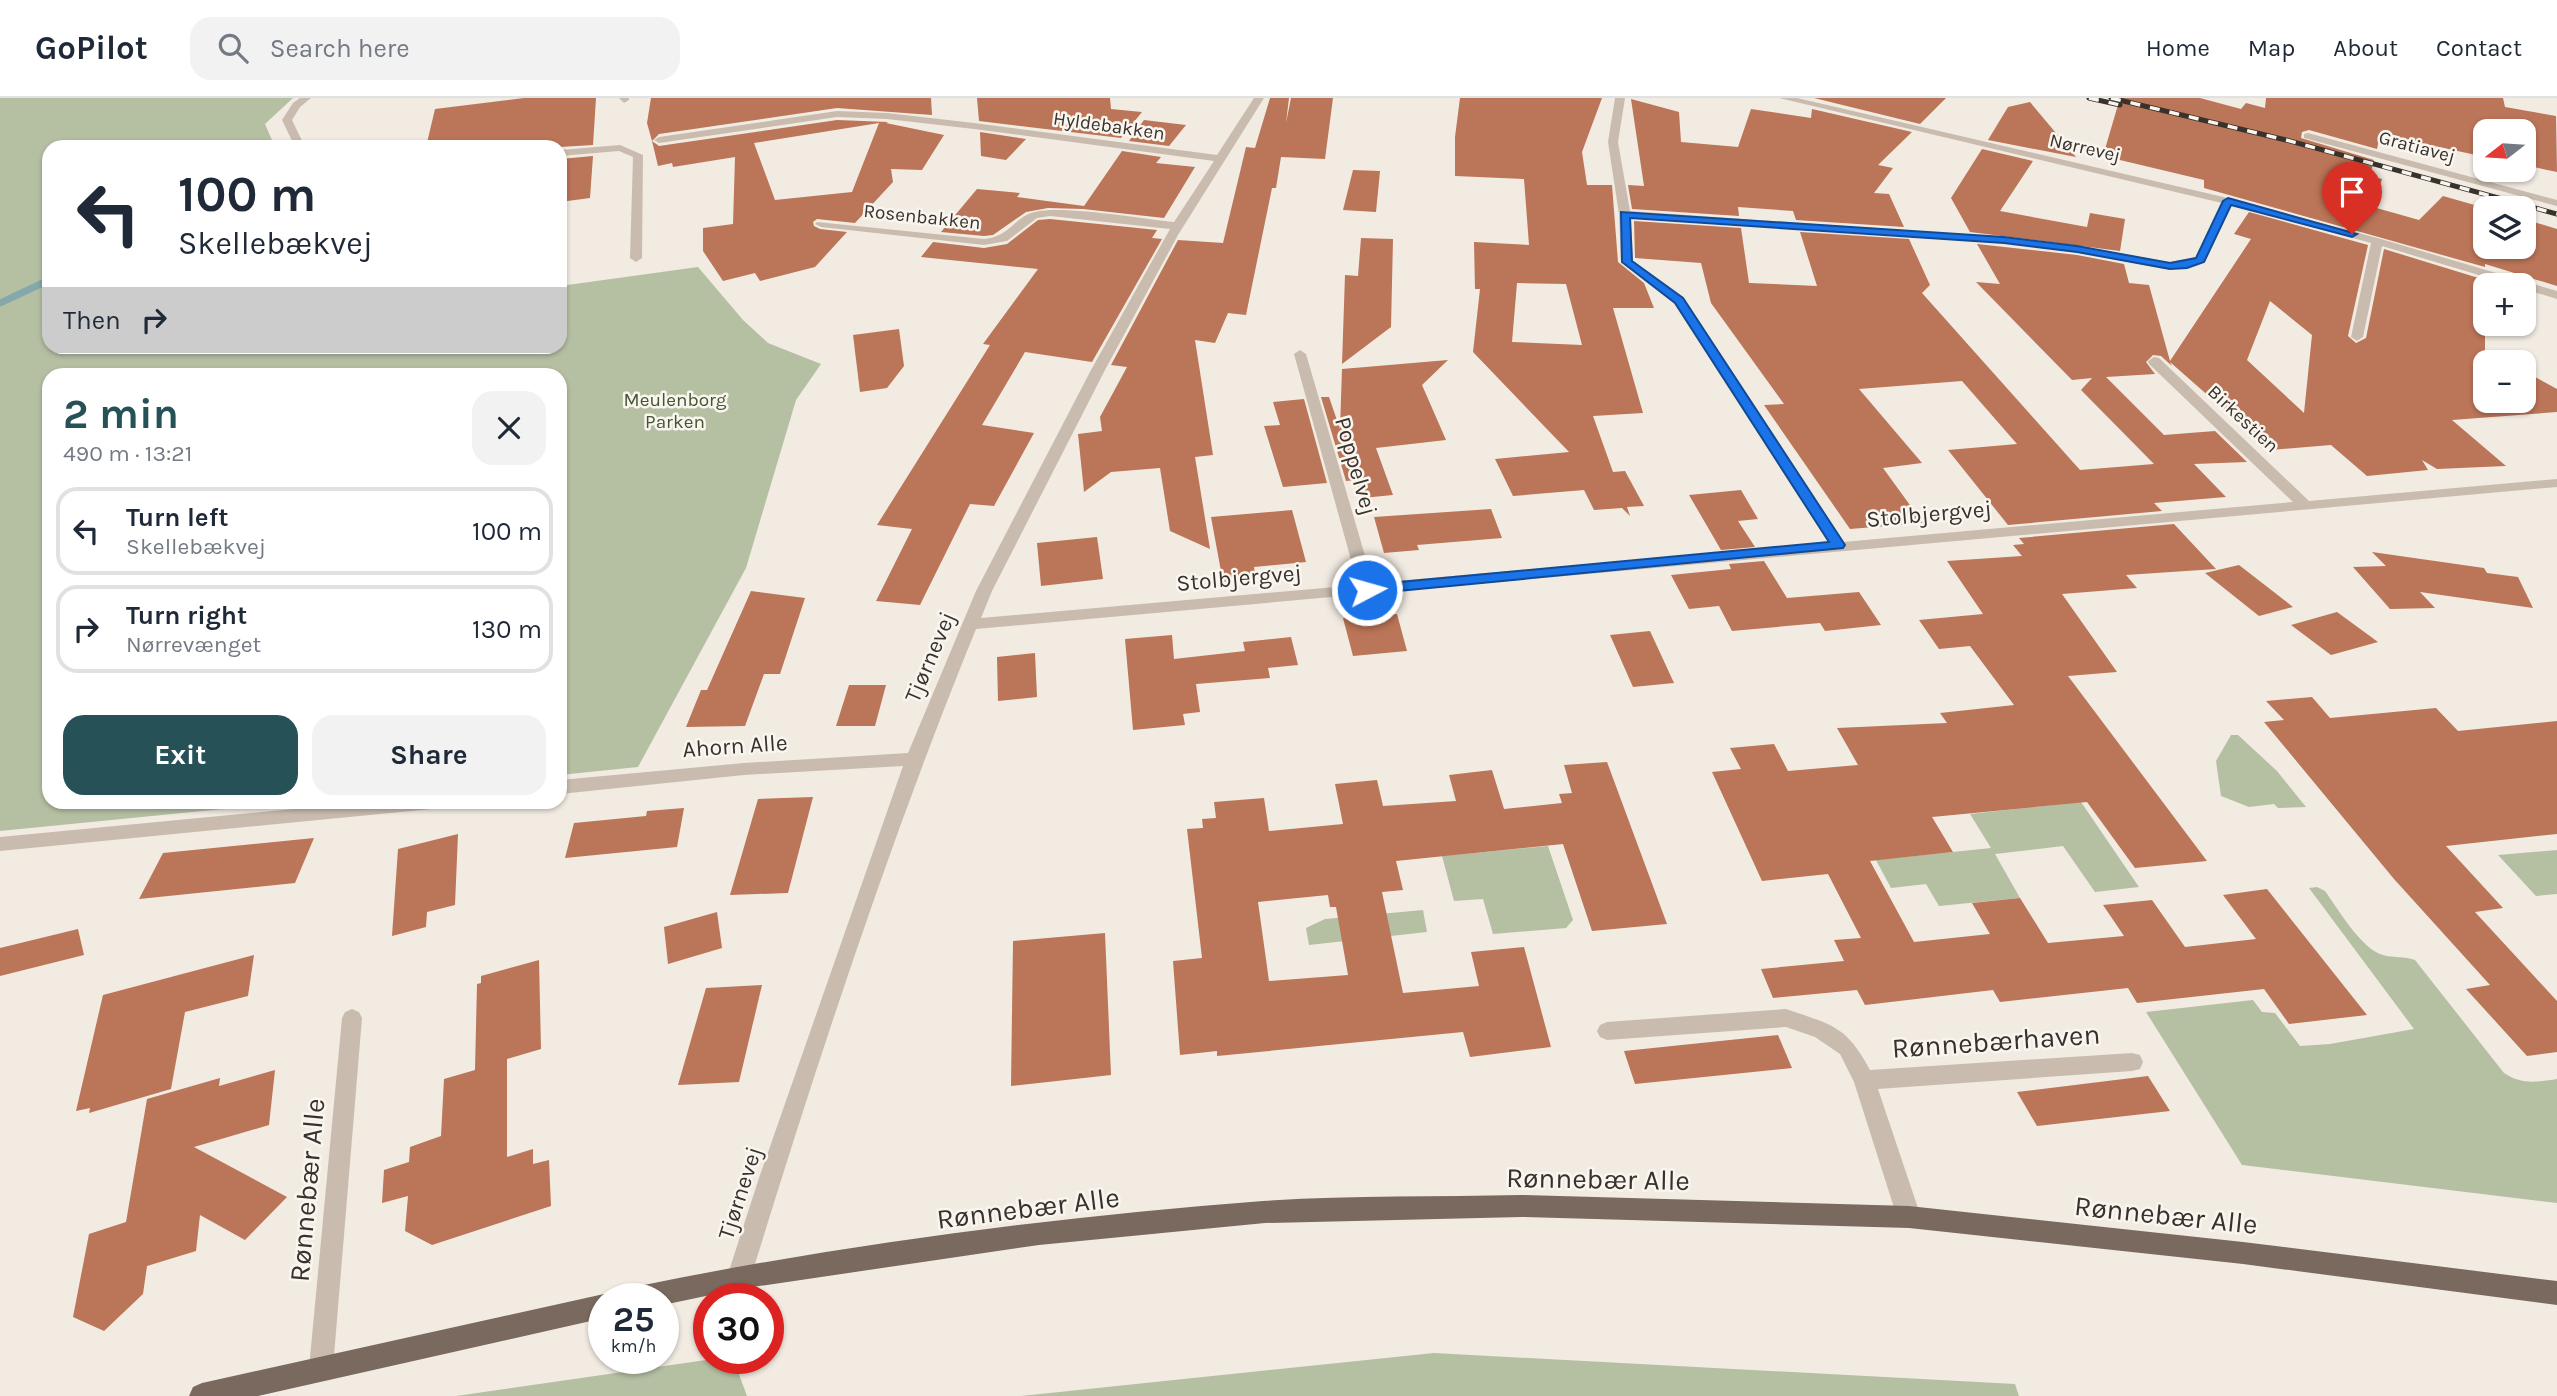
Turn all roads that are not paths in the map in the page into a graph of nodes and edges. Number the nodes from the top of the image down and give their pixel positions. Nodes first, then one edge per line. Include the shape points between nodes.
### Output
1 (306, 98) edge
2 (1259, 98) edge
3 (1620, 98) edge
4 (1784, 98) edge
5 (2308, 136) dead end
6 (296, 140) edge
7 (659, 140) dead end
8 (567, 152) edge
9 (1220, 159) junction
10 (2228, 201) junction
11 (2557, 204) edge
12 (1625, 214) junction
13 (821, 225) dead end
14 (1177, 226) junction
15 (2377, 240) junction
16 (636, 258) dead end
17 (2557, 295) edge
18 (2357, 337) dead end
19 (1300, 354) dead end
20 (2154, 361) dead end
21 (2557, 483) edge
22 (2305, 505) junction
23 (1838, 545) junction
24 (1367, 590) junction
25 (971, 624) junction
26 (914, 759) junction
27 (567, 785) edge
28 (360, 809) edge
29 (0, 844) edge
30 (352, 1018) dead end
31 (1607, 1031) dead end
32 (2132, 1062) dead end
33 (1864, 1080) junction
34 (1909, 1217) junction
35 (739, 1277) junction
36 (679, 1290) edge
37 (2557, 1293) edge
38 (588, 1310) edge
39 (321, 1368) junction
40 (202, 1396) edge

1 - 6 street via 286,120
2 - 9 street, Tjørnevej
3 - 12 street via 1613,142
4 - 10 street, Nørrevej
5 - 11 street, Gratiavej
7 - 9 street, Hyldebakken via 849,114 961,124
8 - 16 street via 620,148 638,155
9 - 14 street, Tjørnevej
10 - 12 street via 2200,260 2170,266 2004,240
10 - 15 street, Nørrevej
12 - 23 street via 1627,262 1679,300
13 - 14 street, Rosenbakken via 984,242 1012,236 1033,216 1050,213
14 - 25 street, Tjørnevej via 1098,370
15 - 17 street, Nørrevej
15 - 18 street
19 - 24 street, Poppelvej
20 - 22 street, Birkestien
21 - 22 street, Stolbjergvej
22 - 23 street, Stolbjergvej
23 - 24 street, Stolbjergvej
24 - 25 street, Stolbjergvej
25 - 26 street, Tjørnevej
26 - 27 street, Ahorn Alle
26 - 35 street, Tjørnevej
28 - 29 street
30 - 39 street, Rønnebær Alle
31 - 33 street, Rønnebærhaven via 1786,1018 1822,1030 1847,1048
32 - 33 street, Rønnebærhaven
33 - 34 street, Rønnebærhaven
34 - 35 main road, Rønnebær Alle via 1522,1206 1265,1212 1040,1234
34 - 37 main road, Rønnebær Alle
35 - 36 main road, Rønnebær Alle
38 - 39 main road
39 - 40 main road

